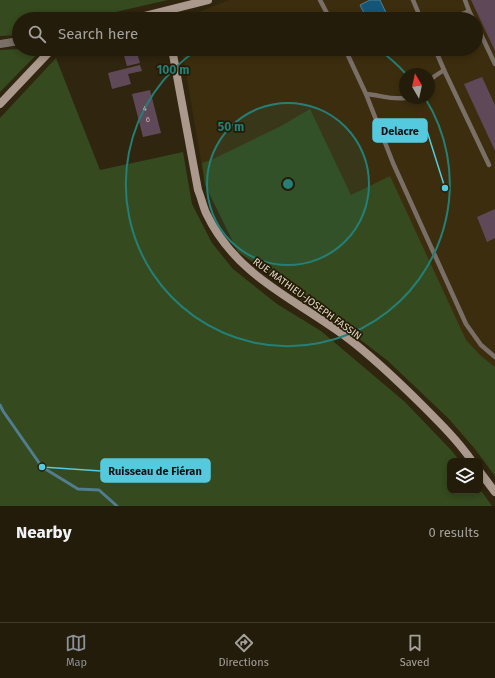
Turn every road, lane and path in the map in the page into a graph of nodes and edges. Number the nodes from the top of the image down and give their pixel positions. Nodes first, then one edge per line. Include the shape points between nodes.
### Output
1 (208, 0) edge
2 (320, 0) edge
3 (413, 0) edge
4 (465, 0) edge
5 (172, 10) joint
6 (469, 11) edge
7 (163, 12) edge
8 (326, 12) edge
9 (418, 12) edge
10 (483, 39) edge
11 (12, 43) edge
12 (0, 44) edge
13 (45, 56) edge
14 (173, 56) edge
15 (348, 56) edge
16 (438, 56) edge
17 (495, 64) edge
18 (444, 70) junction
19 (435, 76) edge
20 (366, 94) junction
21 (399, 98) edge
22 (0, 104) edge
23 (490, 165) dead end
24 (495, 357) edge
25 (470, 458) edge
26 (483, 476) edge
27 (495, 492) edge

1 - 5 street
2 - 8 lane
3 - 9 lane
4 - 6 lane
5 - 7 street
10 - 17 lane
11 - 12 street
13 - 22 street
14 - 25 street, RUE MATHIEU-JOSEPH FASSIN via 198,190 218,235 248,269 345,337 399,382 446,429
15 - 20 lane
16 - 18 lane
18 - 19 lane
18 - 23 lane
20 - 21 lane
20 - 24 lane via 466,324 480,345
26 - 27 street

